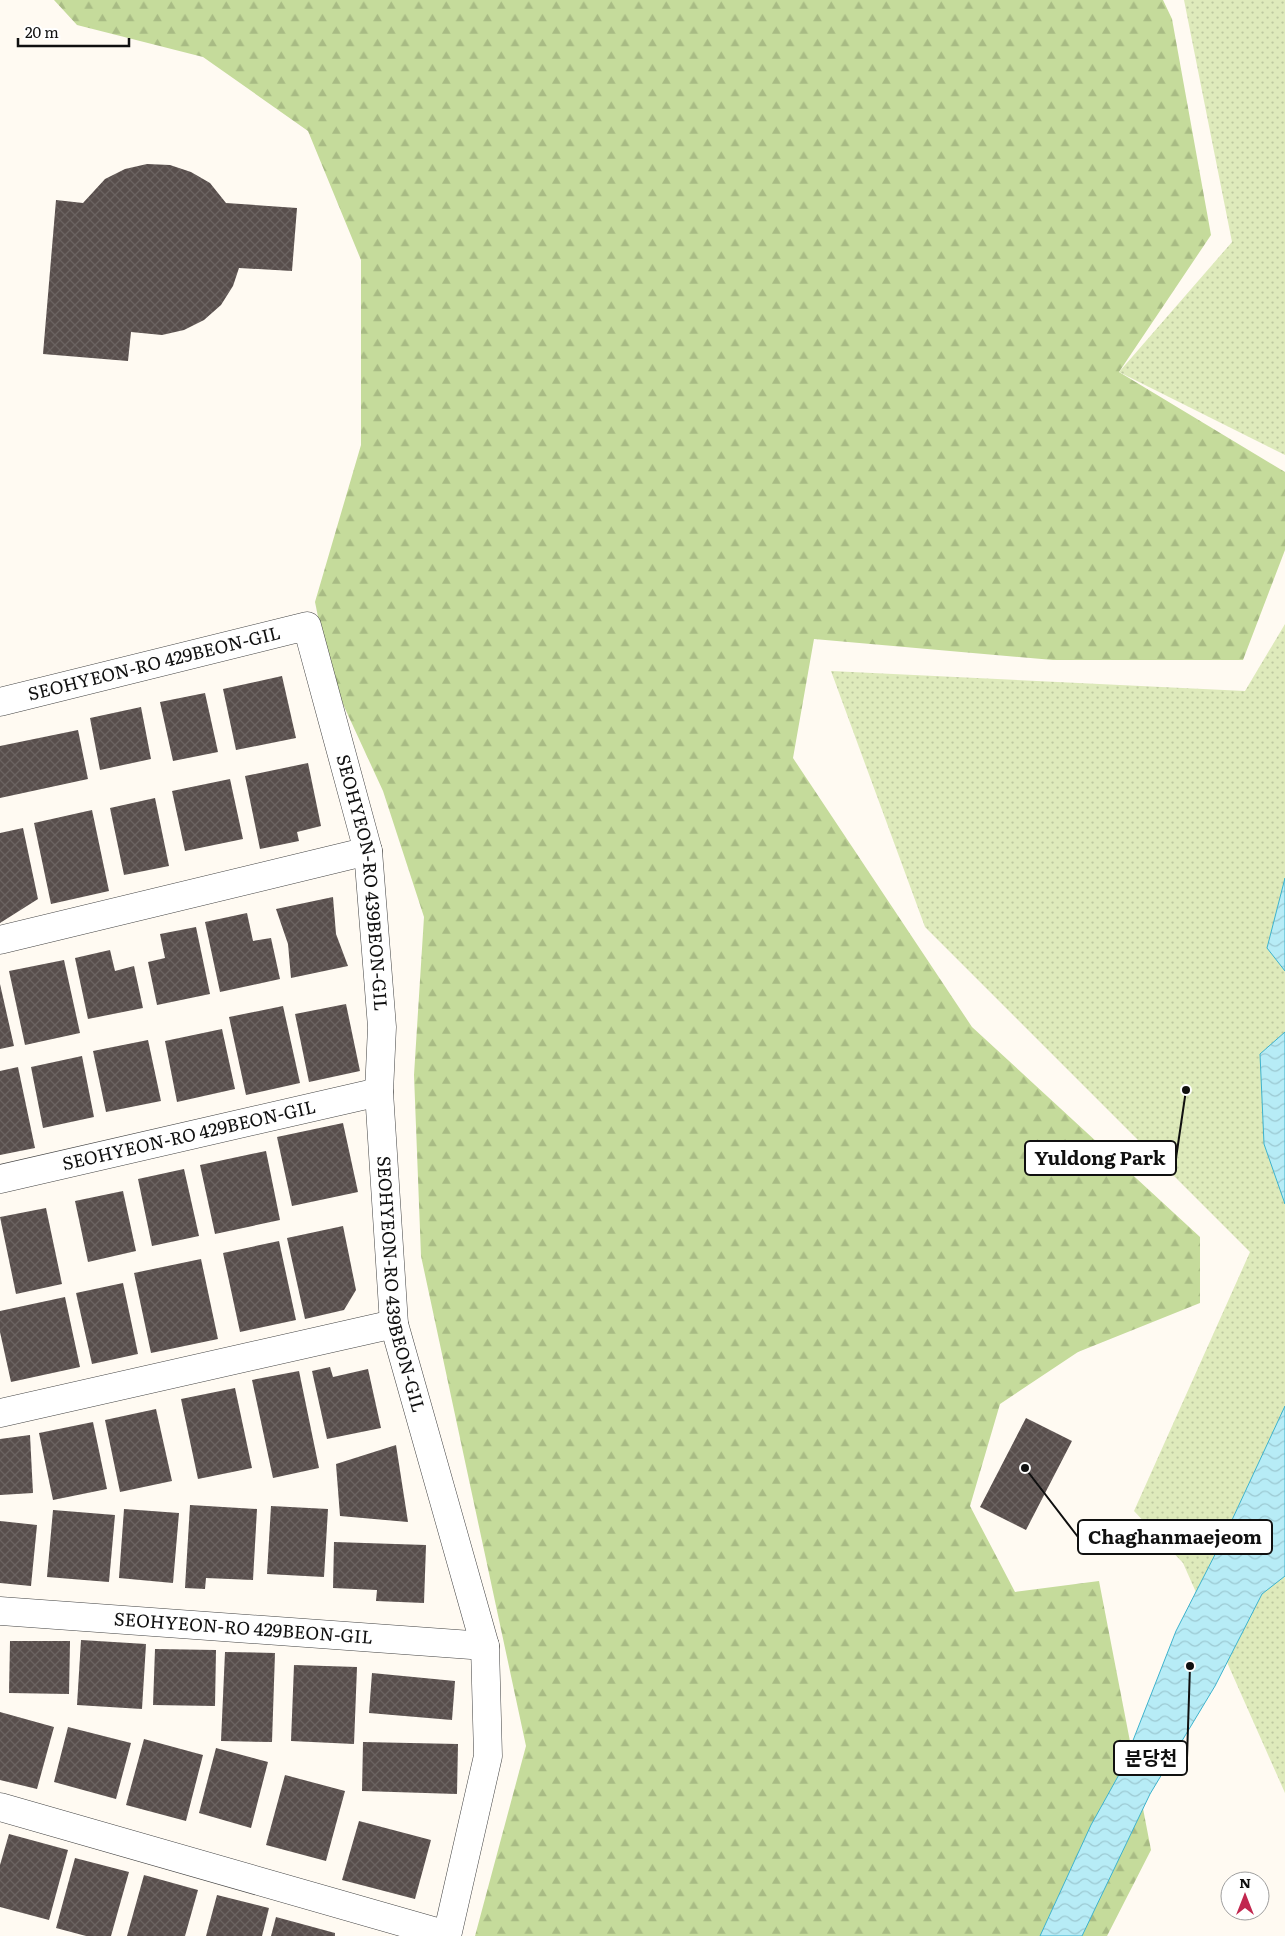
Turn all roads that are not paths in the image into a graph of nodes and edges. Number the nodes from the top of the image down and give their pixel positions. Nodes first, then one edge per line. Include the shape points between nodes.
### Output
1 (307, 626) joint
2 (0, 702) edge
3 (368, 851) junction
4 (0, 940) edge
5 (379, 1092) junction
6 (0, 1180) edge
7 (394, 1324) junction
8 (0, 1413) edge
9 (0, 1611) edge
10 (485, 1646) junction
11 (0, 1807) edge
12 (447, 1936) edge

1 - 2 street, SEOHYEON-RO 429BEON-GIL
1 - 3 street, SEOHYEON-RO 439BEON-GIL
3 - 4 street
3 - 5 street, SEOHYEON-RO 439BEON-GIL via 382,1027
5 - 6 street, SEOHYEON-RO 429BEON-GIL
5 - 7 street, SEOHYEON-RO 439BEON-GIL
7 - 8 street
7 - 10 street, SEOHYEON-RO 439BEON-GIL
9 - 10 street, SEOHYEON-RO 429BEON-GIL
10 - 12 street, SEOHYEON-RO 439BEON-GIL via 488,1756
11 - 12 street

